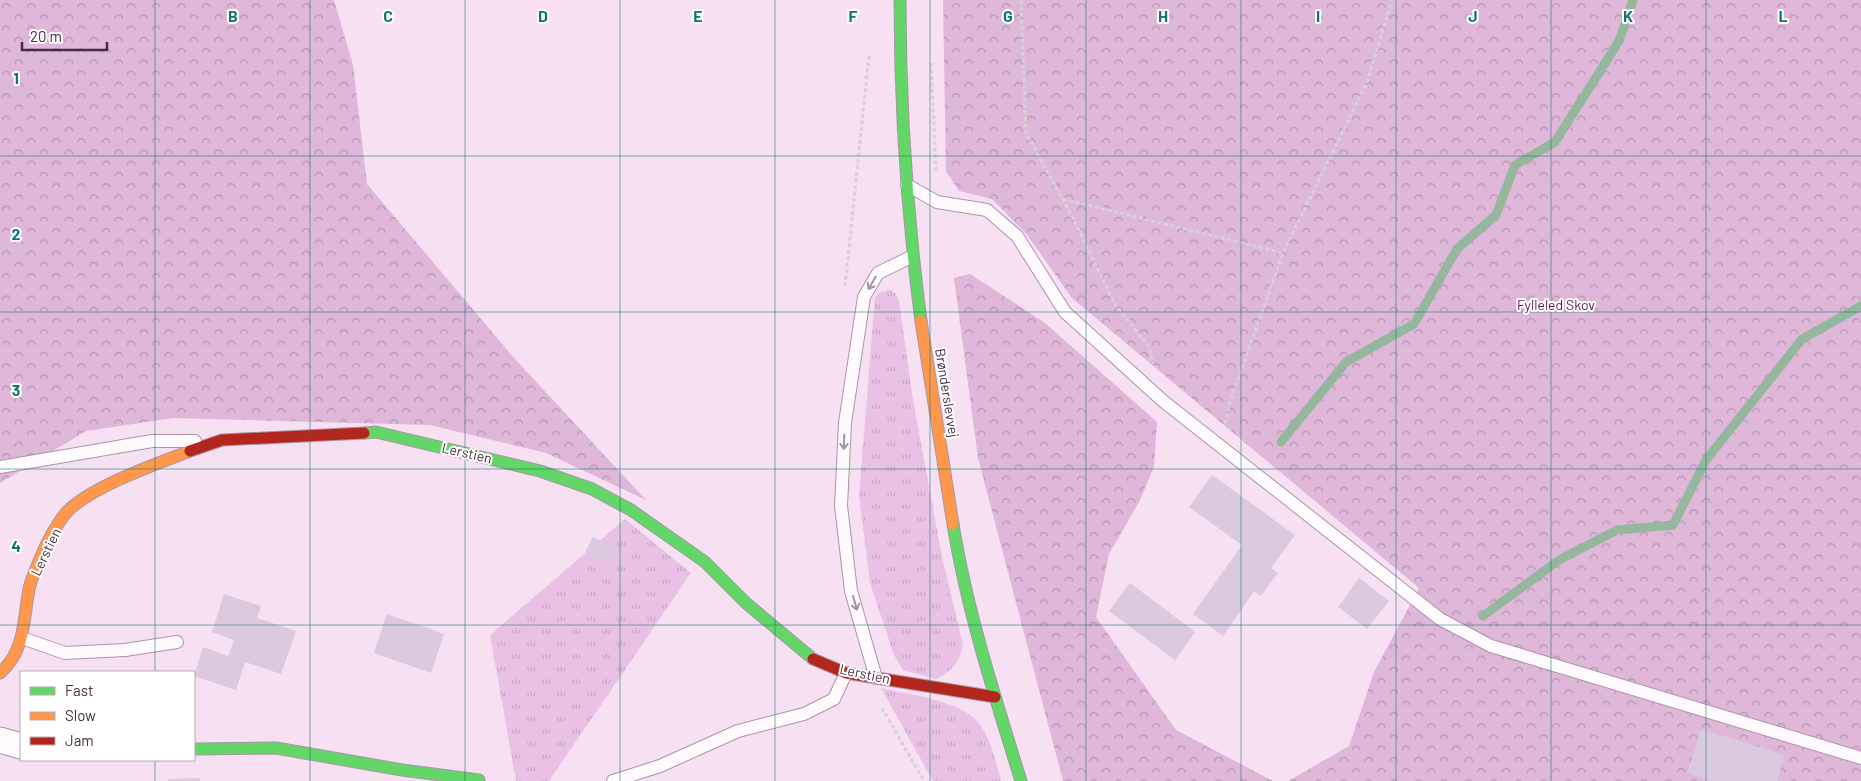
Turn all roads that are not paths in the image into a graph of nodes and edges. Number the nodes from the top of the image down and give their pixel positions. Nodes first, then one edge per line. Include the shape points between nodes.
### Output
1 (900, 0) edge
2 (906, 185) junction
3 (911, 257) junction
4 (222, 440) junction
5 (0, 467) edge
6 (22, 638) junction
7 (177, 642) dead end
8 (0, 673) edge
9 (846, 673) junction
10 (876, 678) junction
11 (995, 697) junction
12 (0, 740) edge
13 (20, 746) edge
14 (195, 749) edge
15 (1861, 758) edge
16 (479, 780) edge
17 (613, 781) edge
18 (1021, 781) edge

1 - 2 street, Brønderslevvej via 899,57
2 - 3 street, Brønderslevvej
2 - 15 lane via 937,202 987,210 1018,236 1065,312 1163,401 1440,619 1491,646
3 -> 10 lane via 878,273 864,297 845,423 841,506 851,590
3 - 11 street, Brønderslevvej via 959,557
4 - 5 lane via 152,442
4 - 6 street, Lerstien via 150,466 92,493 66,514 45,546 30,587
4 - 9 street, Lerstien via 376,432 540,471 592,489 631,510 705,562 746,603 814,660
6 - 7 lane via 65,653 125,650
6 - 8 street, Lerstien via 9,664
9 - 10 street, Lerstien
9 - 17 lane via 834,699 804,714 738,731 660,766
10 - 11 street, Lerstien
11 - 18 street, Brønderslevvej
12 - 13 street
14 - 16 street via 276,748

